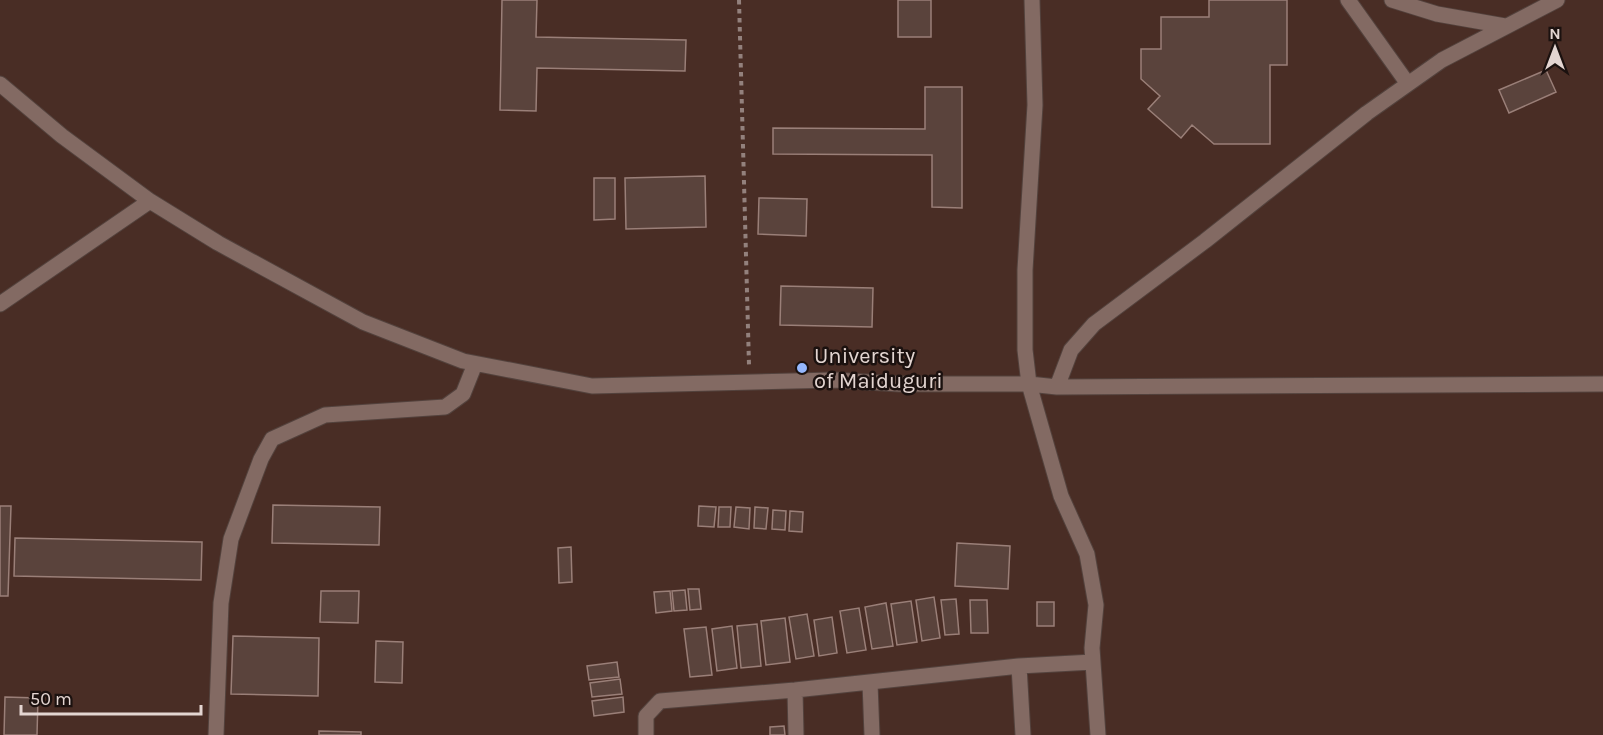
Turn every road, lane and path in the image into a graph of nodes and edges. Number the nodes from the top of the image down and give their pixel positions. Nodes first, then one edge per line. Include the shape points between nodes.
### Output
1 (739, 0) edge
2 (1032, 0) edge
3 (1348, 0) edge
4 (1392, 0) edge
5 (1557, 0) edge
6 (1505, 26) junction
7 (0, 84) edge
8 (1408, 84) junction
9 (150, 201) junction
10 (0, 304) edge
11 (475, 364) junction
12 (750, 383) junction
13 (1029, 384) junction
14 (1603, 384) edge
15 (1058, 387) junction
16 (1093, 662) junction
17 (1019, 666) junction
18 (870, 683) junction
19 (795, 690) junction
20 (216, 735) edge
21 (646, 735) edge
22 (796, 735) edge
23 (872, 735) edge
24 (1023, 735) edge
25 (1098, 735) edge

1 - 12 path
2 - 13 street via 1035,105 1024,270
3 - 8 street
4 - 6 street via 1437,14
5 - 6 street
6 - 8 street via 1442,60
7 - 9 street
8 - 15 street via 1094,324 1071,350
9 - 10 street
9 - 11 street via 363,322
11 - 12 street via 592,386
11 - 20 street via 463,394 445,407 325,415 272,439 231,538 220,603
12 - 13 street via 834,380
13 - 15 street
13 - 16 street via 1061,496 1087,554 1096,605
14 - 15 street
16 - 17 street
16 - 25 street
17 - 18 street
17 - 24 street
18 - 19 street
18 - 23 street
19 - 21 street via 660,701 646,717
19 - 22 street

